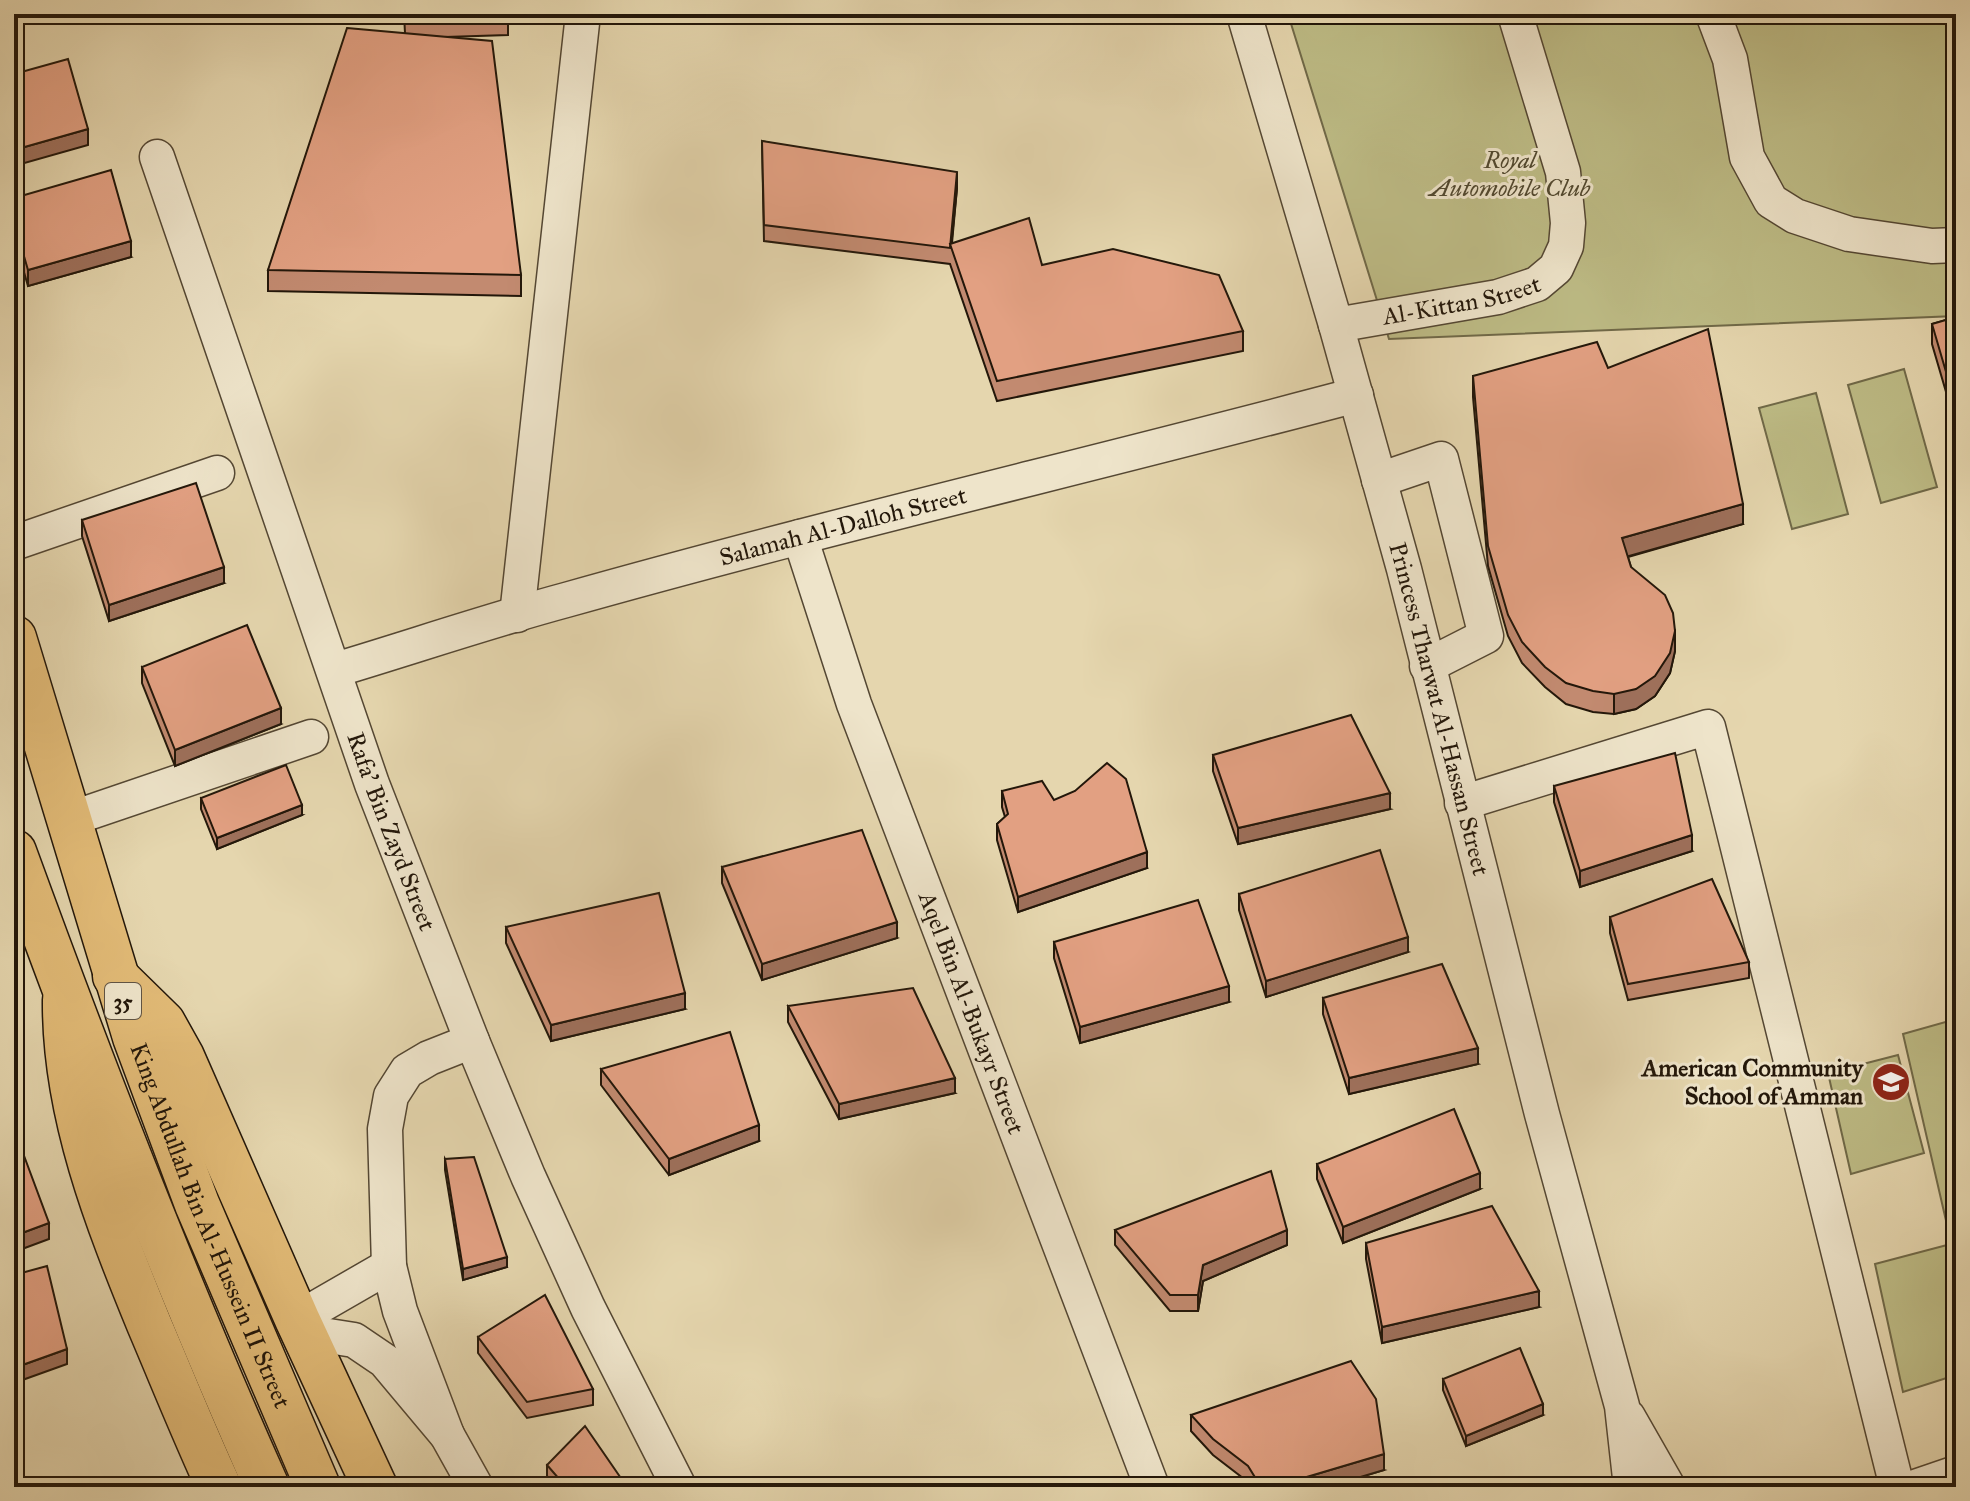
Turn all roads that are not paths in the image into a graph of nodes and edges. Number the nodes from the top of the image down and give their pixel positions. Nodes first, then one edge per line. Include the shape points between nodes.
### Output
1 (583, 14) edge
2 (1244, 14) edge
3 (1515, 14) edge
4 (1713, 14) edge
5 (157, 157) dead end
6 (1956, 245) edge
7 (1336, 325) junction
8 (1356, 395) junction
9 (217, 473) dead end
10 (1379, 480) junction
11 (800, 537) junction
12 (14, 543) edge
13 (517, 615) junction
14 (14, 638) edge
15 (1427, 666) junction
16 (335, 670) junction
17 (311, 737) dead end
18 (1462, 803) junction
19 (70, 819) junction
20 (14, 852) edge
21 (115, 976) junction
22 (65, 993) junction
23 (472, 1041) junction
24 (389, 1266) junction
25 (300, 1325) junction
26 (1622, 1406) junction
27 (447, 1435) junction
28 (1956, 1473) edge
29 (219, 1487) edge
30 (267, 1487) edge
31 (318, 1487) edge
32 (375, 1487) edge
33 (476, 1487) edge
34 (679, 1487) edge
35 (1152, 1487) edge
36 (1631, 1487) edge
37 (1668, 1487) edge
38 (1897, 1487) edge
39 (1915, 1487) edge

1 - 13 street
2 - 7 street, Princess Tharwat Al-Hassan Street
3 - 7 street, Al-Kittan Street via 1563,172 1568,223 1556,268 1537,284 1498,297
4 - 6 street via 1730,59 1747,157 1771,201 1795,216 1849,234
5 - 16 street, Rafa' Bin Zayd Street
7 - 8 street, Princess Tharwat Al-Hassan Street
8 - 10 street, Princess Tharwat Al-Hassan Street
8 - 11 street, Salamah Al-Dalloh Street
9 - 12 street
10 - 15 street, Princess Tharwat Al-Hassan Street
10 - 15 street via 1441,459 1486,636
11 - 13 street, Salamah Al-Dalloh Street
11 - 35 street, Aqel Bin Al-Bukayr Street via 854,704
13 - 16 street, Salamah Al-Dalloh Street
14 - 19 main road, King Abdullah Bin Al-Hussein II Street / 35
15 - 18 street, Princess Tharwat Al-Hassan Street
16 - 23 street, Rafa' Bin Zayd Street via 372,784
17 - 19 street
18 - 26 street, Princess Tharwat Al-Hassan Street
18 - 38 street via 1708,727
19 - 21 main road, King Abdullah Bin Al-Hussein II Street / 35
20 - 22 main road, King Abdullah Bin Al-Hussein II Street / 35
21 - 25 main road via 163,1023 182,1057
21 - 31 main road, King Abdullah Bin Al-Hussein II Street / 35 via 197,1204
22 - 29 main road via 70,1073 91,1167 118,1248
22 - 30 main road, King Abdullah Bin Al-Hussein II Street / 35
23 - 24 street via 407,1071 391,1096 385,1129
23 - 34 street, Rafa' Bin Zayd Street via 588,1308
24 - 25 street
24 - 27 street via 400,1311
25 - 27 street via 354,1340 385,1361
25 - 32 main road
26 - 36 street, Princess Tharwat Al-Hassan Street
26 - 37 street, Princess Tharwat Al-Hassan Street
27 - 33 street
28 - 39 street

